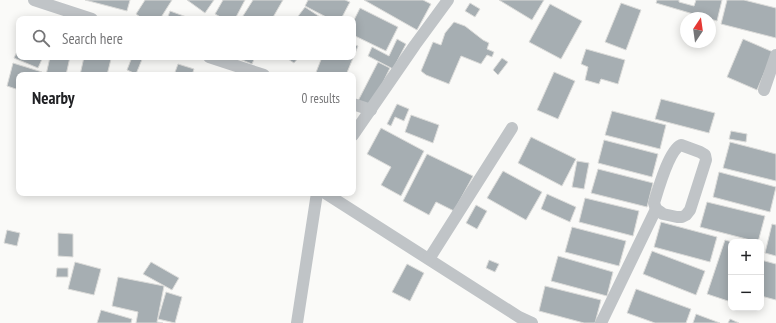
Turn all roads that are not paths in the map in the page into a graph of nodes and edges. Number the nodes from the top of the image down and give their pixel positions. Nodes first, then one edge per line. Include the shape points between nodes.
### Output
1 (34, 0) edge
2 (448, 0) edge
3 (70, 6) edge
4 (87, 16) edge
5 (776, 55) edge
6 (218, 60) edge
7 (255, 72) edge
8 (764, 90) dead end
9 (356, 105) edge
10 (371, 110) junction
11 (512, 128) dead end
12 (356, 131) edge
13 (317, 196) edge
14 (330, 196) edge
15 (656, 209) junction
16 (429, 259) junction
17 (297, 323) edge
18 (532, 323) edge
19 (601, 323) edge

1 - 3 street
2 - 10 street
3 - 4 street
5 - 8 street
6 - 7 street
9 - 10 street
10 - 12 street
11 - 16 street
13 - 17 street
14 - 16 street
15 - 15 street via 654,203 671,155 677,147 681,145 705,155 706,160 690,210 686,215 677,217 663,214
15 - 19 street
16 - 18 street

